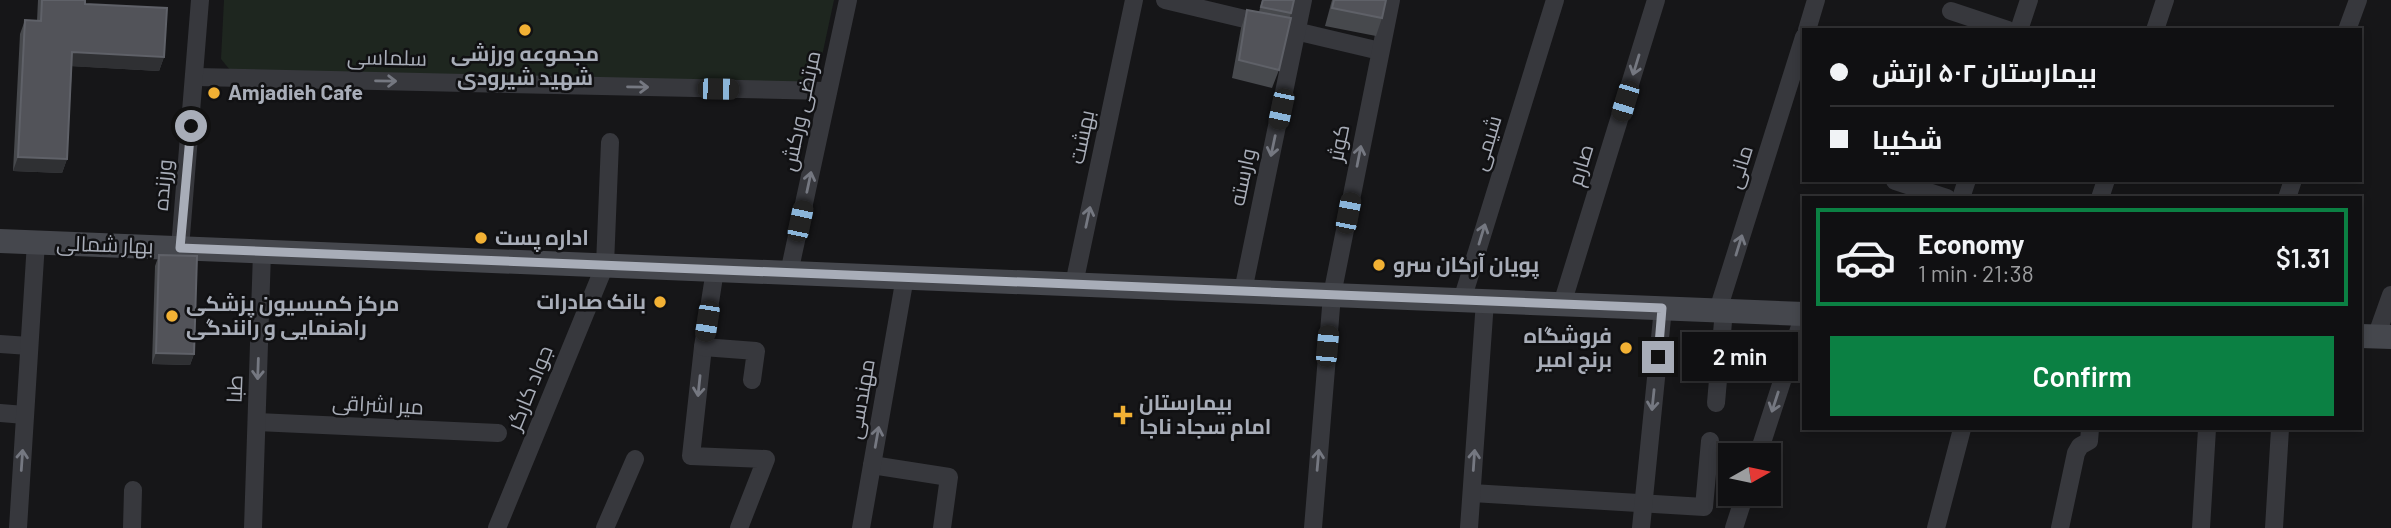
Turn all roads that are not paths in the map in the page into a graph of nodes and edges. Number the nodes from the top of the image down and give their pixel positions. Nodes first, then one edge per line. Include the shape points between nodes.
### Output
1 (200, 0) edge
2 (848, 0) edge
3 (1134, 0) edge
4 (1165, 0) edge
5 (1303, 0) edge
6 (1391, 0) edge
7 (1555, 0) edge
8 (1656, 0) edge
9 (1816, 0) edge
10 (2165, 0) edge
11 (2358, 0) edge
12 (2023, 2) edge
13 (1951, 11) dead end
14 (1808, 28) edge
15 (2002, 28) edge
16 (2019, 28) edge
17 (2156, 28) edge
18 (2348, 28) edge
19 (1297, 31) junction
20 (1802, 44) edge
21 (1380, 51) junction
22 (196, 77) junction
23 (828, 91) junction
24 (610, 142) dead end
25 (1898, 182) edge
26 (1941, 196) edge
27 (0, 241) edge
28 (36, 242) junction
29 (180, 248) junction
30 (262, 251) junction
31 (605, 265) junction
32 (715, 270) junction
33 (789, 273) junction
34 (905, 277) junction
35 (1074, 284) junction
36 (1243, 291) junction
37 (1332, 295) junction
38 (2391, 295) edge
39 (1474, 300) junction
40 (1562, 304) junction
41 (1662, 308) junction
42 (1721, 310) junction
43 (1802, 314) edge
44 (1802, 320) edge
45 (2376, 337) edge
46 (0, 344) edge
47 (30, 346) junction
48 (703, 347) junction
49 (752, 380) dead end
50 (1716, 403) dead end
51 (0, 413) edge
52 (25, 415) junction
53 (257, 422) junction
54 (1962, 430) edge
55 (2090, 430) edge
56 (2207, 430) edge
57 (2280, 430) edge
58 (498, 433) dead end
59 (1710, 441) dead end
60 (1762, 443) edge
61 (635, 458) dead end
62 (872, 465) junction
63 (133, 490) dead end
64 (1472, 493) junction
65 (1643, 504) junction
66 (1741, 506) edge
67 (18, 528) edge
68 (132, 528) edge
69 (253, 528) edge
70 (497, 528) edge
71 (605, 528) edge
72 (739, 528) edge
73 (860, 528) edge
74 (942, 528) edge
75 (1313, 528) edge
76 (1469, 528) edge
77 (1641, 528) edge
78 (1734, 528) edge
79 (1936, 528) edge
80 (2060, 528) edge
81 (2201, 528) edge
82 (2274, 528) edge

1 - 22 street, ورزنده
2 - 23 street, مرتضی ورکش
35 -> 3 street, بهشت
4 - 19 street
5 - 19 street, وارسته
6 - 21 street, کوثر
39 -> 7 street, شیمی
8 -> 40 street, صارم
9 - 14 street
10 - 17 street
11 - 18 street
12 - 16 street
13 - 15 street
19 - 21 street
19 -> 36 street, وارسته
42 -> 20 street, مانی
37 -> 21 street, کوثر
22 -> 23 street, سلماسی
22 - 29 street, ورزنده
33 -> 23 street, مرتضی ورکش
24 - 31 street, جواد کارگر
25 - 26 street
27 - 28 main road, بهار شمالی
28 - 29 main road, بهار شمالی
28 - 47 street
29 - 30 main road, بهار شمالی
30 - 31 main road, بهار شمالی
30 -> 53 street, طبا
31 - 32 main road, بهار شمالی
31 - 70 street, جواد کارگر
32 - 33 main road, بهار شمالی
32 - 48 street
33 - 34 main road, بهار شمالی
34 - 35 main road, بهار شمالی
62 -> 34 street, مهندسی
35 - 36 main road, بهار شمالی
36 - 37 main road, بهار شمالی
37 - 39 main road, بهار شمالی
75 -> 37 street, کوثر
38 - 45 street
39 - 40 main road, بهار شمالی
64 -> 39 street, شیمی
40 - 41 main road, بهار شمالی
41 - 42 main road, بهار شمالی
41 -> 65 street
42 - 43 main road, بهار شمالی
42 - 50 street, مانی
44 -> 60 street
46 - 47 street
47 - 52 street
48 - 49 street via 756,351
48 -> 72 street via 691,456 766,459
51 - 52 street
67 -> 52 street
53 - 58 street, میر اشراقی
53 - 69 street, طبا
54 - 79 street
55 - 80 street via 2089,441 2076,453
56 - 81 street
57 - 82 street
59 - 65 street via 1704,507
61 - 71 street
62 - 73 street, مهندسی
62 - 74 street via 949,477
63 - 68 street
64 - 65 street
64 - 76 street, شیمی
65 - 77 street
66 - 78 street

